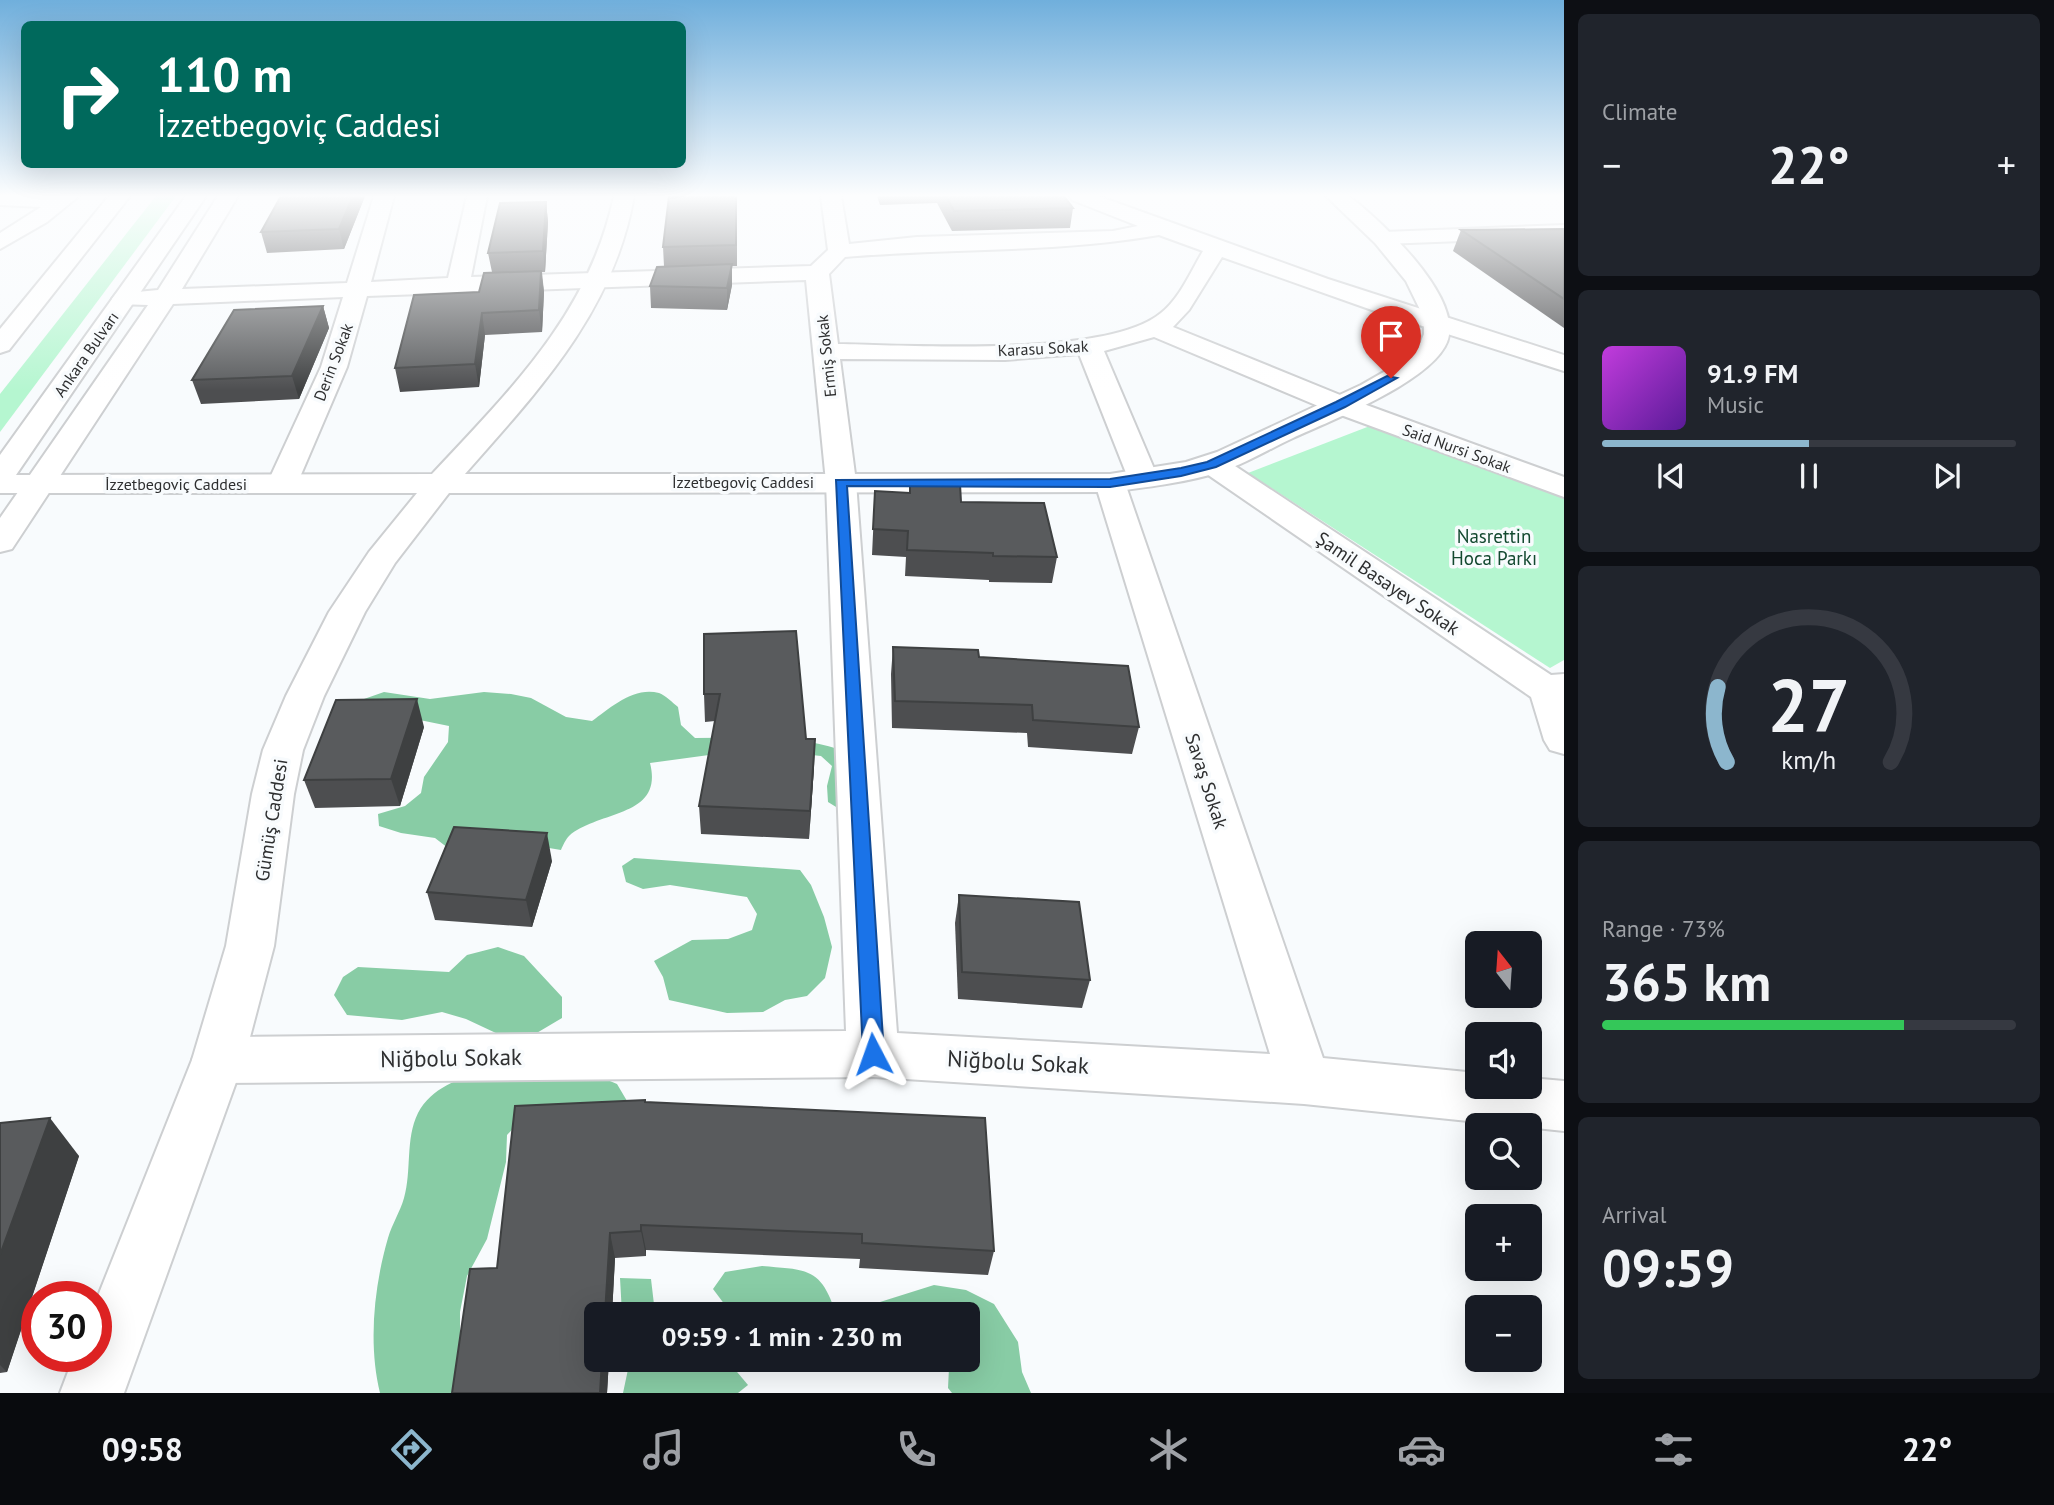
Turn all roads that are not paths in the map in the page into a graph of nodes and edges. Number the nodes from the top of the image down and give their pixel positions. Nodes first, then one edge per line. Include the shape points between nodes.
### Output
1 (68, 261) edge
2 (151, 261) edge
3 (188, 261) edge
4 (366, 261) edge
5 (463, 261) edge
6 (606, 261) edge
7 (829, 261) edge
8 (1207, 261) edge
9 (1253, 261) edge
10 (1401, 261) edge
11 (817, 273) junction
12 (599, 279) junction
13 (458, 285) junction
14 (358, 289) junction
15 (166, 297) junction
16 (124, 299) junction
17 (1438, 325) junction
18 (1156, 328) junction
19 (0, 345) edge
20 (1089, 347) junction
21 (826, 351) junction
22 (1564, 363) edge
23 (1340, 405) junction
24 (1212, 464) junction
25 (0, 476) edge
26 (1126, 481) junction
27 (442, 482) junction
28 (841, 482) junction
29 (0, 484) edge
30 (38, 484) junction
31 (282, 484) junction
32 (1564, 488) edge
33 (0, 542) edge
34 (1559, 691) edge
35 (1564, 740) edge
36 (873, 1054) junction
37 (218, 1060) junction
38 (1304, 1080) junction
39 (1564, 1106) edge
40 (92, 1393) edge

1 - 19 street
2 - 16 street, Ankara Bulvarı
3 - 15 street
4 - 14 street, Derin Sokak
5 - 13 street
6 - 12 street, Gümüş Caddesi
7 - 11 street
8 - 18 street via 1170,318
9 - 17 street
10 - 17 street via 1425,292
11 - 12 street
11 - 21 street, Ermiş Sokak
12 - 13 street
12 - 27 street, Gümüş Caddesi via 565,337 529,384
13 - 14 street
14 - 15 street
14 - 31 street, Derin Sokak via 334,367
15 - 16 street
15 - 30 street
16 - 25 street, Ankara Bulvarı
17 - 22 street
17 - 23 street, İzzetbegoviç Caddesi via 1433,346 1420,360
18 - 20 street, Karasu Sokak
18 - 23 street, Said Nursi Sokak
20 - 21 street, Karasu Sokak
20 - 26 street, Savaş Sokak
21 - 28 street, Ermiş Sokak
23 - 24 street, İzzetbegoviç Caddesi
23 - 32 street, Said Nursi Sokak
24 - 26 street, İzzetbegoviç Caddesi
24 - 34 street, Şamil Basayev Sokak
26 - 28 street, İzzetbegoviç Caddesi
26 - 38 street, Savaş Sokak
27 - 28 street, İzzetbegoviç Caddesi
27 - 31 street, İzzetbegoviç Caddesi
27 - 37 street, Gümüş Caddesi via 381,559 347,612 283,750 250,946
28 - 36 street, Ermiş Sokak
29 - 30 street, İzzetbegoviç Caddesi
30 - 31 street, İzzetbegoviç Caddesi
30 - 33 street
34 - 35 street
36 - 37 street, Niğbolu Sokak
36 - 38 street, Niğbolu Sokak
37 - 40 street, Gümüş Caddesi
38 - 39 street, Niğbolu Sokak

